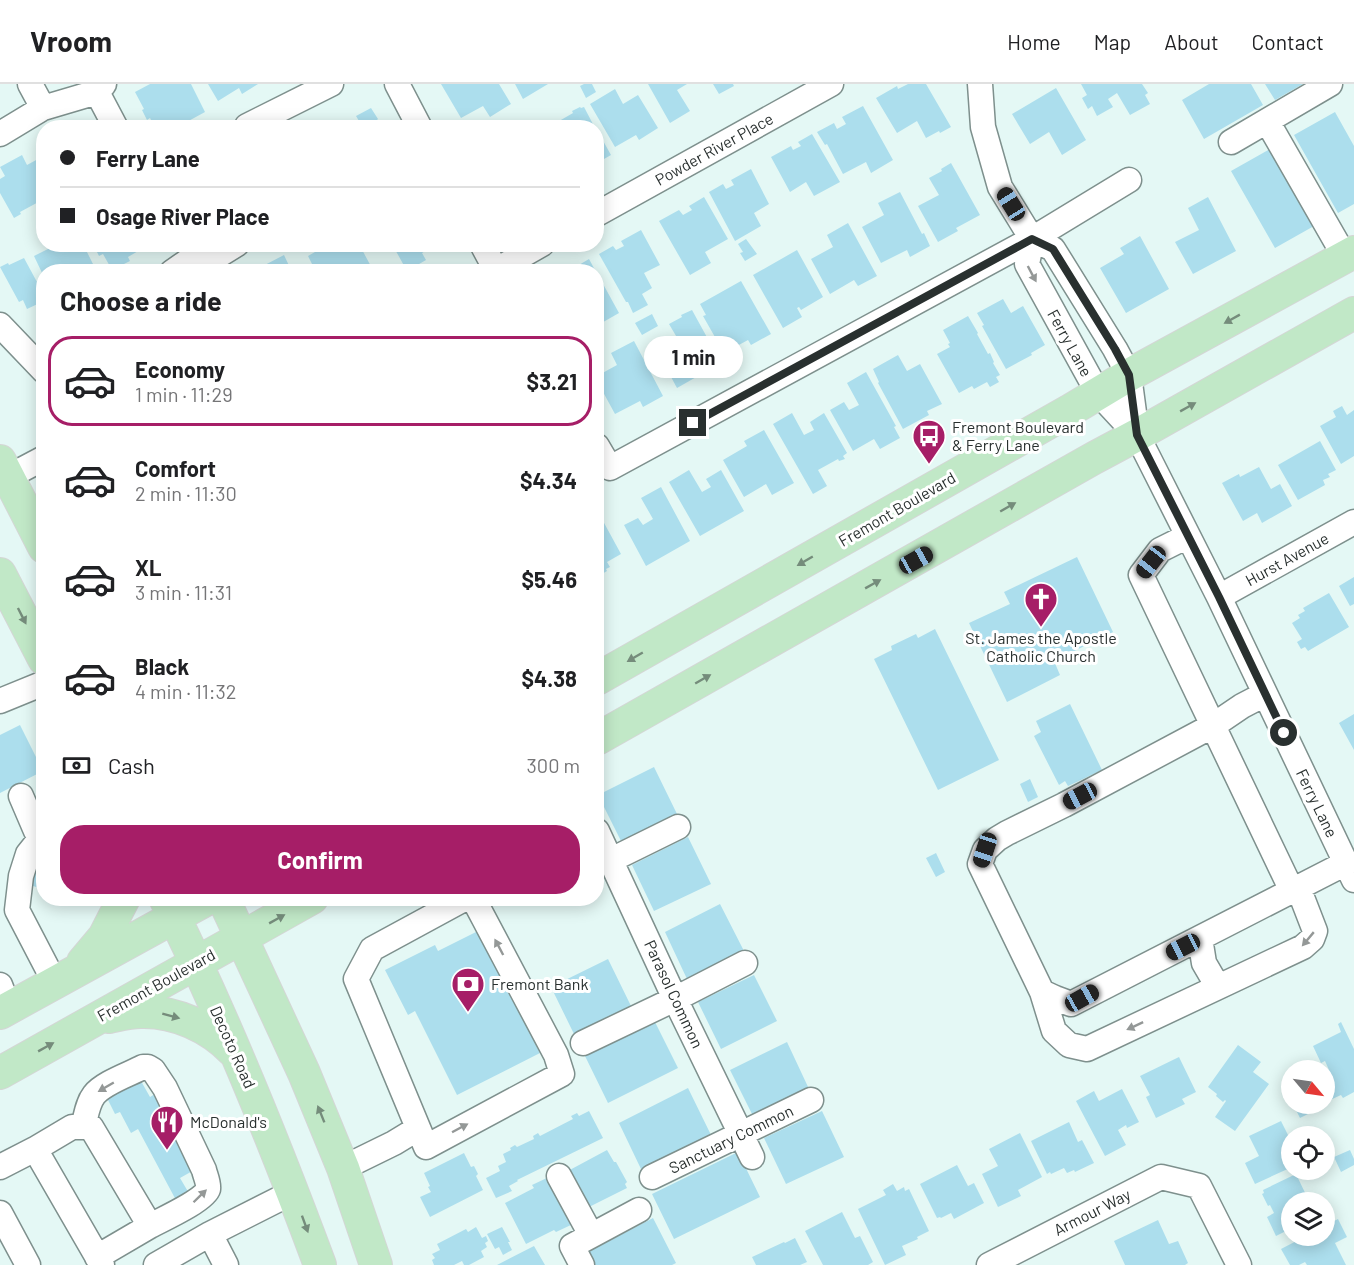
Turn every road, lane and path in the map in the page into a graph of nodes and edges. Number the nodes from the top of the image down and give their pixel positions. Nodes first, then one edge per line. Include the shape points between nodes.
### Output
1 (30, 84) edge
2 (331, 84) edge
3 (397, 84) edge
4 (831, 84) edge
5 (980, 84) edge
6 (1330, 84) edge
7 (100, 88) edge
8 (43, 108) junction
9 (113, 120) edge
10 (259, 120) edge
11 (416, 120) edge
12 (1268, 121) junction
13 (0, 134) edge
14 (1231, 142) dead end
15 (1129, 180) dead end
16 (604, 210) edge
17 (1032, 239) junction
18 (224, 252) edge
19 (528, 252) edge
20 (1350, 254) edge
21 (178, 260) edge
22 (507, 264) edge
23 (1354, 314) edge
24 (0, 325) edge
25 (36, 355) edge
26 (1129, 375) junction
27 (1098, 393) junction
28 (1137, 435) junction
29 (604, 458) edge
30 (36, 460) edge
31 (4, 469) edge
32 (1354, 522) edge
33 (36, 531) edge
34 (1188, 536) junction
35 (0, 574) edge
36 (1219, 597) junction
37 (36, 643) edge
38 (604, 675) edge
39 (36, 685) edge
40 (1264, 693) junction
41 (0, 701) edge
42 (1214, 725) junction
43 (604, 736) edge
44 (21, 796) dead end
45 (678, 827) dead end
46 (36, 831) edge
47 (36, 844) edge
48 (604, 846) edge
49 (611, 860) junction
50 (1349, 860) edge
51 (1295, 889) junction
52 (120, 906) edge
53 (227, 906) edge
54 (298, 906) edge
55 (451, 906) edge
56 (477, 906) edge
57 (169, 908) edge
58 (1200, 938) junction
59 (241, 939) junction
60 (196, 963) junction
61 (744, 963) dead end
62 (65, 977) junction
63 (1218, 987) junction
64 (1042, 992) junction
65 (675, 999) junction
66 (3, 1002) edge
67 (93, 1020) junction
68 (583, 1043) dead end
69 (236, 1053) junction
70 (0, 1073) edge
71 (811, 1100) dead end
72 (83, 1127) junction
73 (417, 1129) junction
74 (741, 1134) junction
75 (35, 1149) junction
76 (752, 1157) dead end
77 (0, 1167) edge
78 (343, 1168) junction
79 (559, 1176) dead end
80 (651, 1177) dead end
81 (293, 1192) junction
82 (639, 1210) dead end
83 (0, 1214) edge
84 (150, 1226) junction
85 (210, 1234) junction
86 (591, 1235) junction
87 (100, 1261) edge
88 (28, 1265) edge
89 (156, 1265) edge
90 (226, 1265) edge
91 (320, 1265) edge
92 (376, 1265) edge
93 (582, 1265) edge
94 (988, 1265) edge
95 (1239, 1265) edge

1 - 8 street
2 - 10 street
3 - 11 street
4 - 16 street, Powder River Place
5 - 17 street, Ferry Lane via 983,127 1000,187
6 - 12 street
7 - 8 street
7 - 9 street
8 - 13 street
12 - 14 street
12 - 20 street
15 - 17 street
17 - 26 street, Ferry Lane via 1053,249
17 -> 27 street, Ferry Lane via 1027,264
17 - 29 street via 610,468
18 - 21 street via 216,257
19 - 22 street
20 -> 26 main road, Fremont Boulevard
28 -> 23 main road
24 - 25 street
26 - 27 main road, Fremont Boulevard
26 - 28 street, Ferry Lane
27 - 28 street, Ferry Lane
27 -> 38 main road, Fremont Boulevard
28 - 34 street, Ferry Lane
43 -> 28 main road
30 - 31 street
31 - 33 main road
32 - 36 street, Hurst Avenue
34 - 36 street, Ferry Lane
34 - 42 street via 1160,550 1142,575
35 -> 37 main road
36 - 40 street, Ferry Lane
39 - 41 street
40 - 42 street
40 - 50 street, Ferry Lane
42 - 51 street
42 - 64 street via 1007,833 985,850 980,864
44 - 46 street
45 - 49 street
47 - 62 street via 21,876 16,910
48 - 49 street, Parasol Common
49 - 65 street, Parasol Common
50 - 51 street
51 - 58 street
51 -> 63 street via 1315,931 1312,939 1303,947
52 - 62 main road via 104,937
53 - 59 main road
59 -> 54 main road, Fremont Boulevard
55 - 73 street via 372,949 356,979
73 -> 56 street via 426,1147 562,1074 556,1055
57 - 60 main road, Decoto Road
57 - 62 main road
58 - 63 street via 1204,963
58 - 64 street via 1071,1004
59 - 60 main road, Fremont Boulevard
78 -> 59 main road via 304,1073
60 - 67 main road, Fremont Boulevard
60 - 69 main road, Decoto Road
61 - 65 street
62 - 66 main road
63 -> 64 street via 1087,1049 1069,1045 1054,1031
65 - 68 street
65 - 74 street, Parasol Common
67 -> 69 main road via 140,1011 166,1014 206,1029
70 -> 67 main road, Fremont Boulevard
69 - 81 main road, Decoto Road
71 - 74 street, Sanctuary Common
72 - 75 street via 72,1127
72 - 84 street via 91,1127
84 -> 72 street via 193,1203 208,1189 204,1170 165,1088 153,1071 143,1067 95,1094
73 - 78 street
74 - 76 street, Parasol Common
74 - 80 street, Sanctuary Common
75 - 77 street
75 - 87 street
78 - 92 main road
79 - 86 street
81 - 85 street
81 -> 91 main road, Decoto Road
82 - 86 street
83 - 88 street
84 - 87 street
85 - 89 street
85 - 90 street
86 - 93 street via 572,1246
94 - 95 street, Armour Way via 1161,1177 1199,1186

